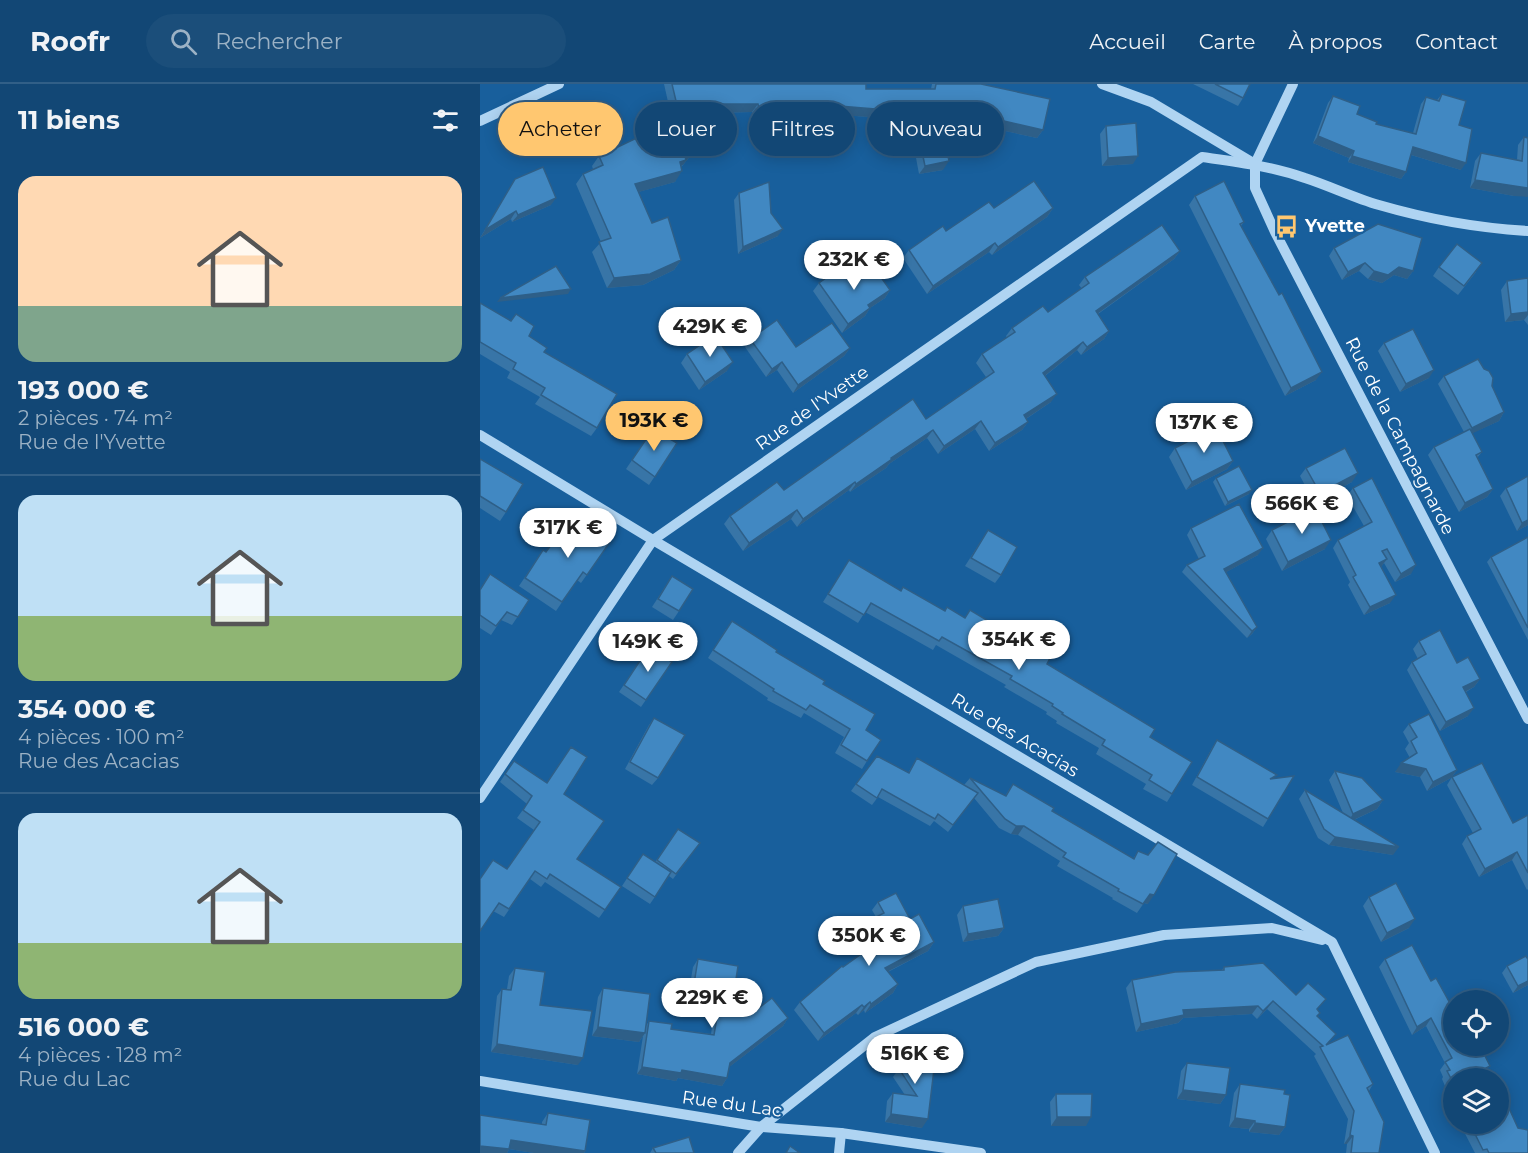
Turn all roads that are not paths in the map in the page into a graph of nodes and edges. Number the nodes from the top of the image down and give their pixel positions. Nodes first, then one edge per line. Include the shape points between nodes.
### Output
1 (559, 84) edge
2 (1102, 84) edge
3 (1293, 84) edge
4 (480, 121) edge
5 (1255, 164) junction
6 (1528, 231) edge
7 (480, 435) edge
8 (653, 540) junction
9 (1528, 719) edge
10 (480, 798) edge
11 (1332, 942) junction
12 (480, 1081) edge
13 (761, 1127) junction
14 (841, 1133) junction
15 (738, 1153) edge
16 (839, 1153) edge
17 (981, 1153) edge
18 (1436, 1153) edge

1 - 4 street
2 - 5 street via 1151,102
3 - 5 street
5 - 6 street via 1423,217
5 - 8 street, Rue de l'Yvette via 1202,157
5 - 9 street, Rue de la Campagnarde via 1255,188 1268,217
7 - 8 street, Rue des Acacias
8 - 10 street, Rue de l'Yvette
8 - 11 street, Rue des Acacias
11 - 13 street via 1272,928 1164,934 1036,962 875,1037
11 - 18 street
12 - 13 street, Rue du Lac
13 - 14 street, Rue du Lac
13 - 15 street
14 - 16 street
14 - 17 street, Rue du Lac

